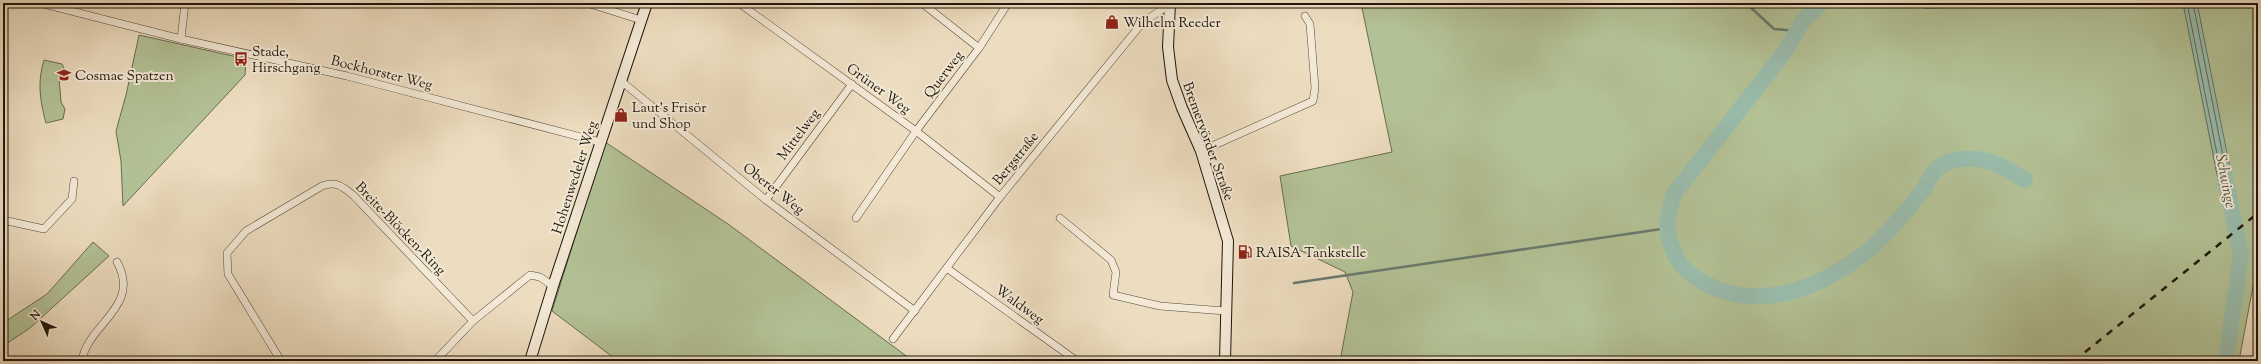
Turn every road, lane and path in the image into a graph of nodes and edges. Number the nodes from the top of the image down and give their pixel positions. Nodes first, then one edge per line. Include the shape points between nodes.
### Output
1 (40, 3) edge
2 (185, 3) edge
3 (587, 3) edge
4 (647, 3) edge
5 (739, 3) edge
6 (922, 3) edge
7 (1008, 3) edge
8 (1169, 4) edge
9 (1305, 16) dead end
10 (641, 20) junction
11 (181, 39) junction
12 (979, 48) junction
13 (621, 80) junction
14 (852, 84) junction
15 (916, 131) junction
16 (600, 142) junction
17 (1201, 151) junction
18 (74, 181) dead end
19 (1000, 197) junction
20 (766, 200) junction
21 (856, 218) dead end
22 (1060, 218) dead end
23 (3, 220) edge
24 (117, 262) dead end
25 (948, 269) junction
26 (553, 286) junction
27 (915, 311) junction
28 (1226, 311) junction
29 (473, 321) junction
30 (893, 339) dead end
31 (82, 361) edge
32 (281, 361) edge
33 (435, 361) edge
34 (530, 361) edge
35 (1076, 361) edge
36 (1224, 361) edge

1 - 11 street, Bockhorster Weg
2 - 11 street
3 - 10 street
4 - 10 street, Hohenwedeler Weg
5 - 14 street, Grüner Weg
6 - 12 street
7 - 12 street, Querweg
8 - 17 street, Bremervörder Straße via 1168,47 1172,80
8 - 19 street, Bergstraße via 1143,22
9 - 17 street via 1310,24 1315,88 1313,101
10 - 13 street, Hohenwedeler Weg
11 - 16 street, Bockhorster Weg via 347,76
12 - 15 street, Querweg
13 - 16 street, Hohenwedeler Weg
13 - 20 street, Oberer Weg
14 - 15 street, Grüner Weg
14 - 20 street, Mittelweg
15 - 19 street, Grüner Weg
15 - 21 street, Querweg
16 - 26 street, Hohenwedeler Weg
17 - 28 street, Bremervörder Straße via 1228,241
18 - 23 street via 72,199 44,229
19 - 25 street, Bergstraße
20 - 27 street, Oberer Weg
22 - 28 street via 1111,260 1116,272 1113,295 1160,306
24 - 31 street via 123,274 122,294 111,317 93,337
25 - 27 street, Bergstraße
25 - 35 street, Waldweg
26 - 29 street via 540,277 530,275
26 - 34 street, Hohenwedeler Weg
27 - 30 street, Bergstraße
28 - 36 street, Bremervörder Straße
29 - 32 street, Breite-Blöcken-Ring via 353,195 344,187 332,183 322,186 246,231 227,253 228,274
29 - 33 street

